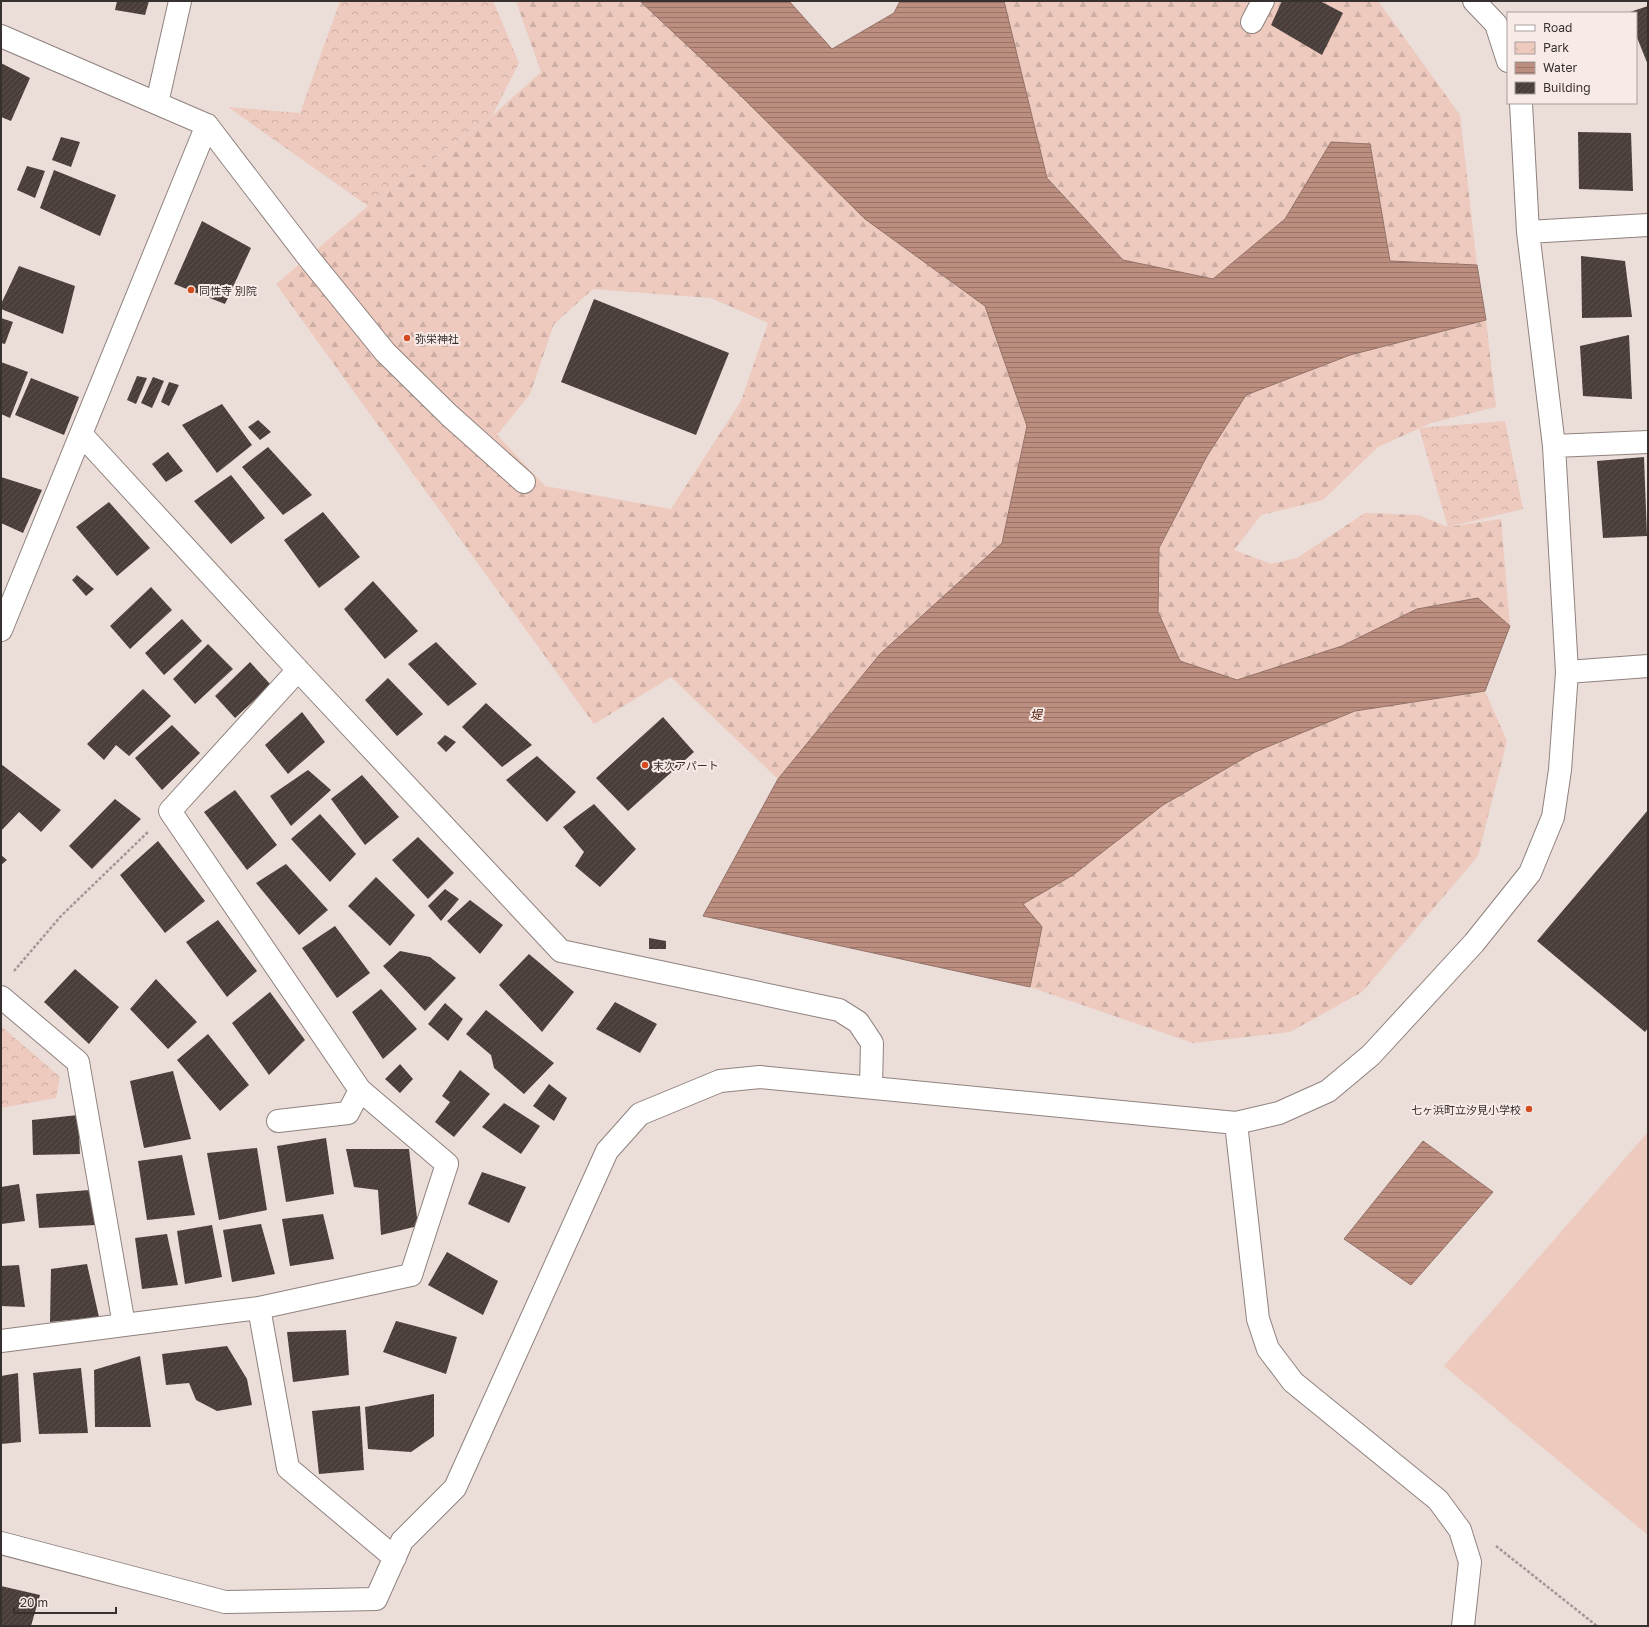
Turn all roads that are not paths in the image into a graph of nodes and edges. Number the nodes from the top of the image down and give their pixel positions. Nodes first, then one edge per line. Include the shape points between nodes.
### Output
1 (180, 1) edge
2 (1263, 1) edge
3 (1474, 1) edge
4 (1252, 22) dead end
5 (1, 36) edge
6 (1507, 58) edge
7 (157, 102) junction
8 (1521, 104) edge
9 (207, 125) junction
10 (1648, 225) edge
11 (1528, 232) junction
12 (81, 434) junction
13 (1648, 442) edge
14 (1554, 446) junction
15 (524, 482) dead end
16 (1, 630) edge
17 (1648, 666) edge
18 (298, 670) junction
19 (1567, 672) junction
20 (1, 997) edge
21 (872, 1087) junction
22 (360, 1090) junction
23 (278, 1121) dead end
24 (1236, 1123) junction
25 (259, 1308) junction
26 (124, 1325) junction
27 (1, 1340) edge
28 (1, 1543) edge
29 (395, 1558) junction
30 (1463, 1626) edge

1 - 7 street
2 - 4 street
3 - 6 street via 1496,24
5 - 7 street
7 - 9 street
8 - 11 street
9 - 12 street
9 - 15 street via 385,352
10 - 11 street
11 - 14 street
12 - 16 street
12 - 18 street
13 - 14 street
14 - 19 street
17 - 19 street
18 - 21 street via 561,951 839,1010 858,1022 872,1043
18 - 22 street via 170,811
19 - 24 street via 1560,770 1553,817 1530,873 1474,942 1371,1055 1328,1091 1279,1113
20 - 26 street via 78,1062
21 - 24 street
21 - 29 street via 760,1077 720,1081 640,1114 607,1151 455,1488 402,1541
22 - 23 street via 348,1113
22 - 25 street via 447,1164 411,1275
24 - 30 street via 1258,1319 1268,1349 1293,1382 1438,1500 1460,1530 1470,1562
25 - 26 street
25 - 29 street via 288,1468
26 - 27 street
28 - 29 street via 225,1602 376,1599

